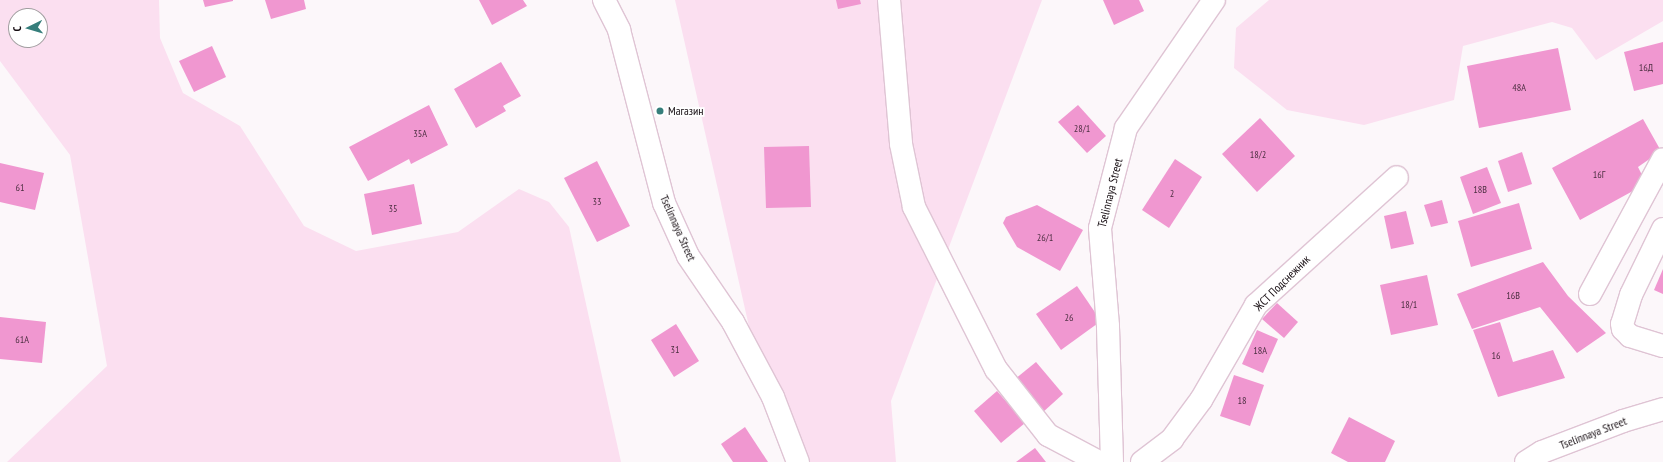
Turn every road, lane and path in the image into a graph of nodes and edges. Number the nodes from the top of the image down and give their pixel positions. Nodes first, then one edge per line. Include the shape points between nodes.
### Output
1 (604, 0) edge
2 (889, 0) edge
3 (1214, 0) edge
4 (1663, 159) edge
5 (1397, 177) dead end
6 (1663, 229) edge
7 (1590, 294) dead end
8 (1663, 346) edge
9 (1663, 409) edge
10 (798, 462) edge
11 (1099, 462) edge
12 (1112, 462) edge
13 (1142, 462) edge
14 (1526, 462) edge

1 - 10 street, Tselinnaya Street via 618,30 649,137 664,203 688,256 733,322 773,398
2 - 11 street via 901,144 914,206 996,369 1048,435
3 - 12 street, Tselinnaya Street via 1126,128 1100,228 1108,326
4 - 7 street
5 - 13 street, ЖСТ Подснежник via 1256,305 1201,400 1172,439
6 - 8 street via 1630,295 1622,324 1630,336
9 - 14 street, Tselinnaya Street via 1542,452

